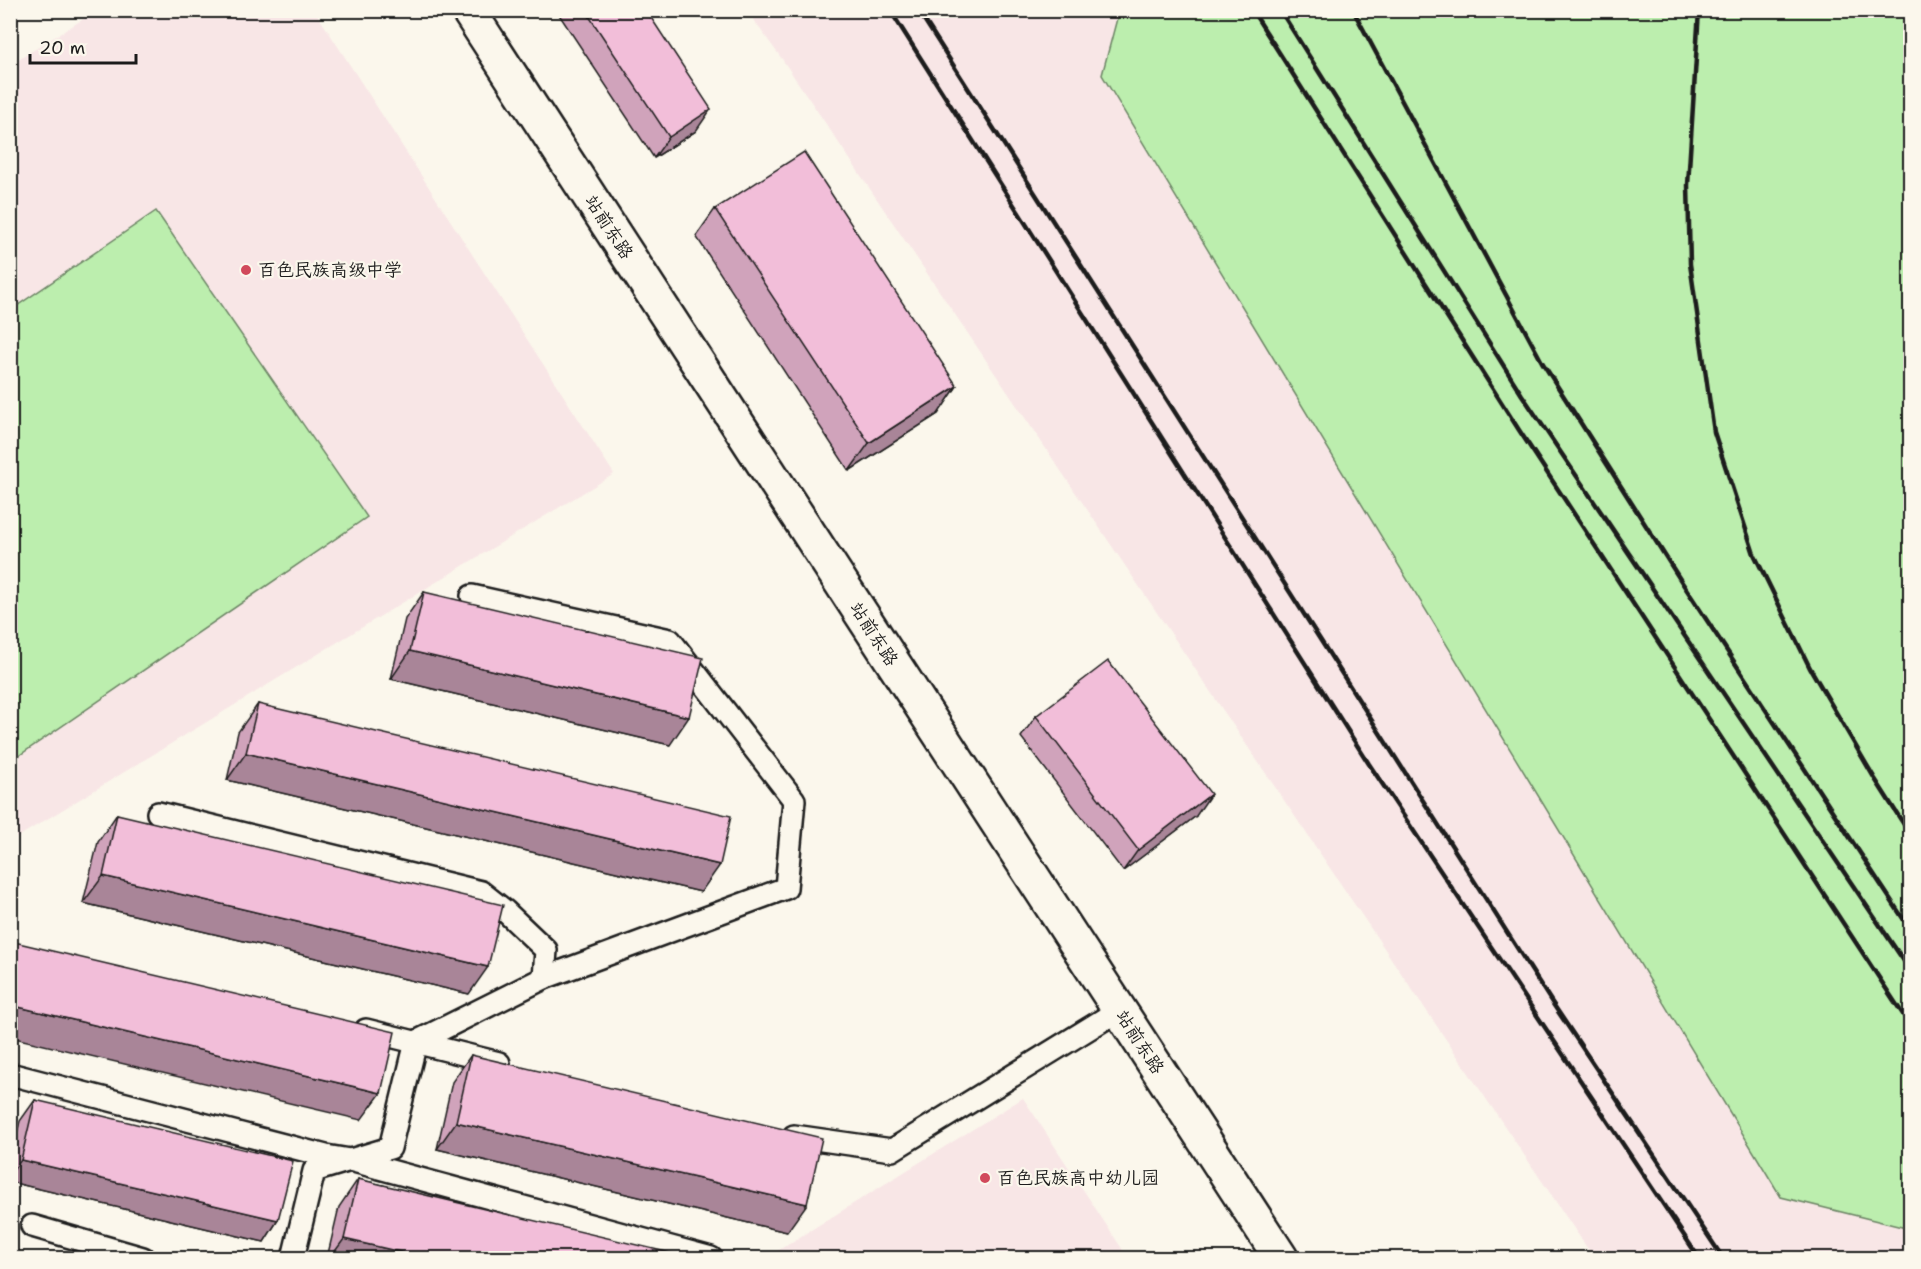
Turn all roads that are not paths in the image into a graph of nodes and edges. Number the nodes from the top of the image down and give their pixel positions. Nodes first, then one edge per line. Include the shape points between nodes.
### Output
1 (468, 10) edge
2 (472, 596) dead end
3 (159, 813) dead end
4 (544, 978) junction
5 (1119, 1010) junction
6 (346, 1025) edge
7 (416, 1042) junction
8 (520, 1069) edge
9 (10, 1074) edge
10 (775, 1133) edge
11 (350, 1160) junction
12 (32, 1226) dead end
13 (144, 1258) edge
14 (293, 1258) edge
15 (711, 1258) edge
16 (1281, 1258) edge

1 - 5 street, 站前东路
2 - 4 lane via 670,640 794,800 786,888
3 - 4 lane via 482,892 546,950
4 - 7 lane
5 - 10 lane via 892,1150
5 - 16 street, 站前东路
6 - 7 lane
7 - 8 lane
7 - 11 lane via 390,1148
9 - 11 lane
11 - 14 lane via 314,1171
11 - 15 lane
12 - 13 lane

